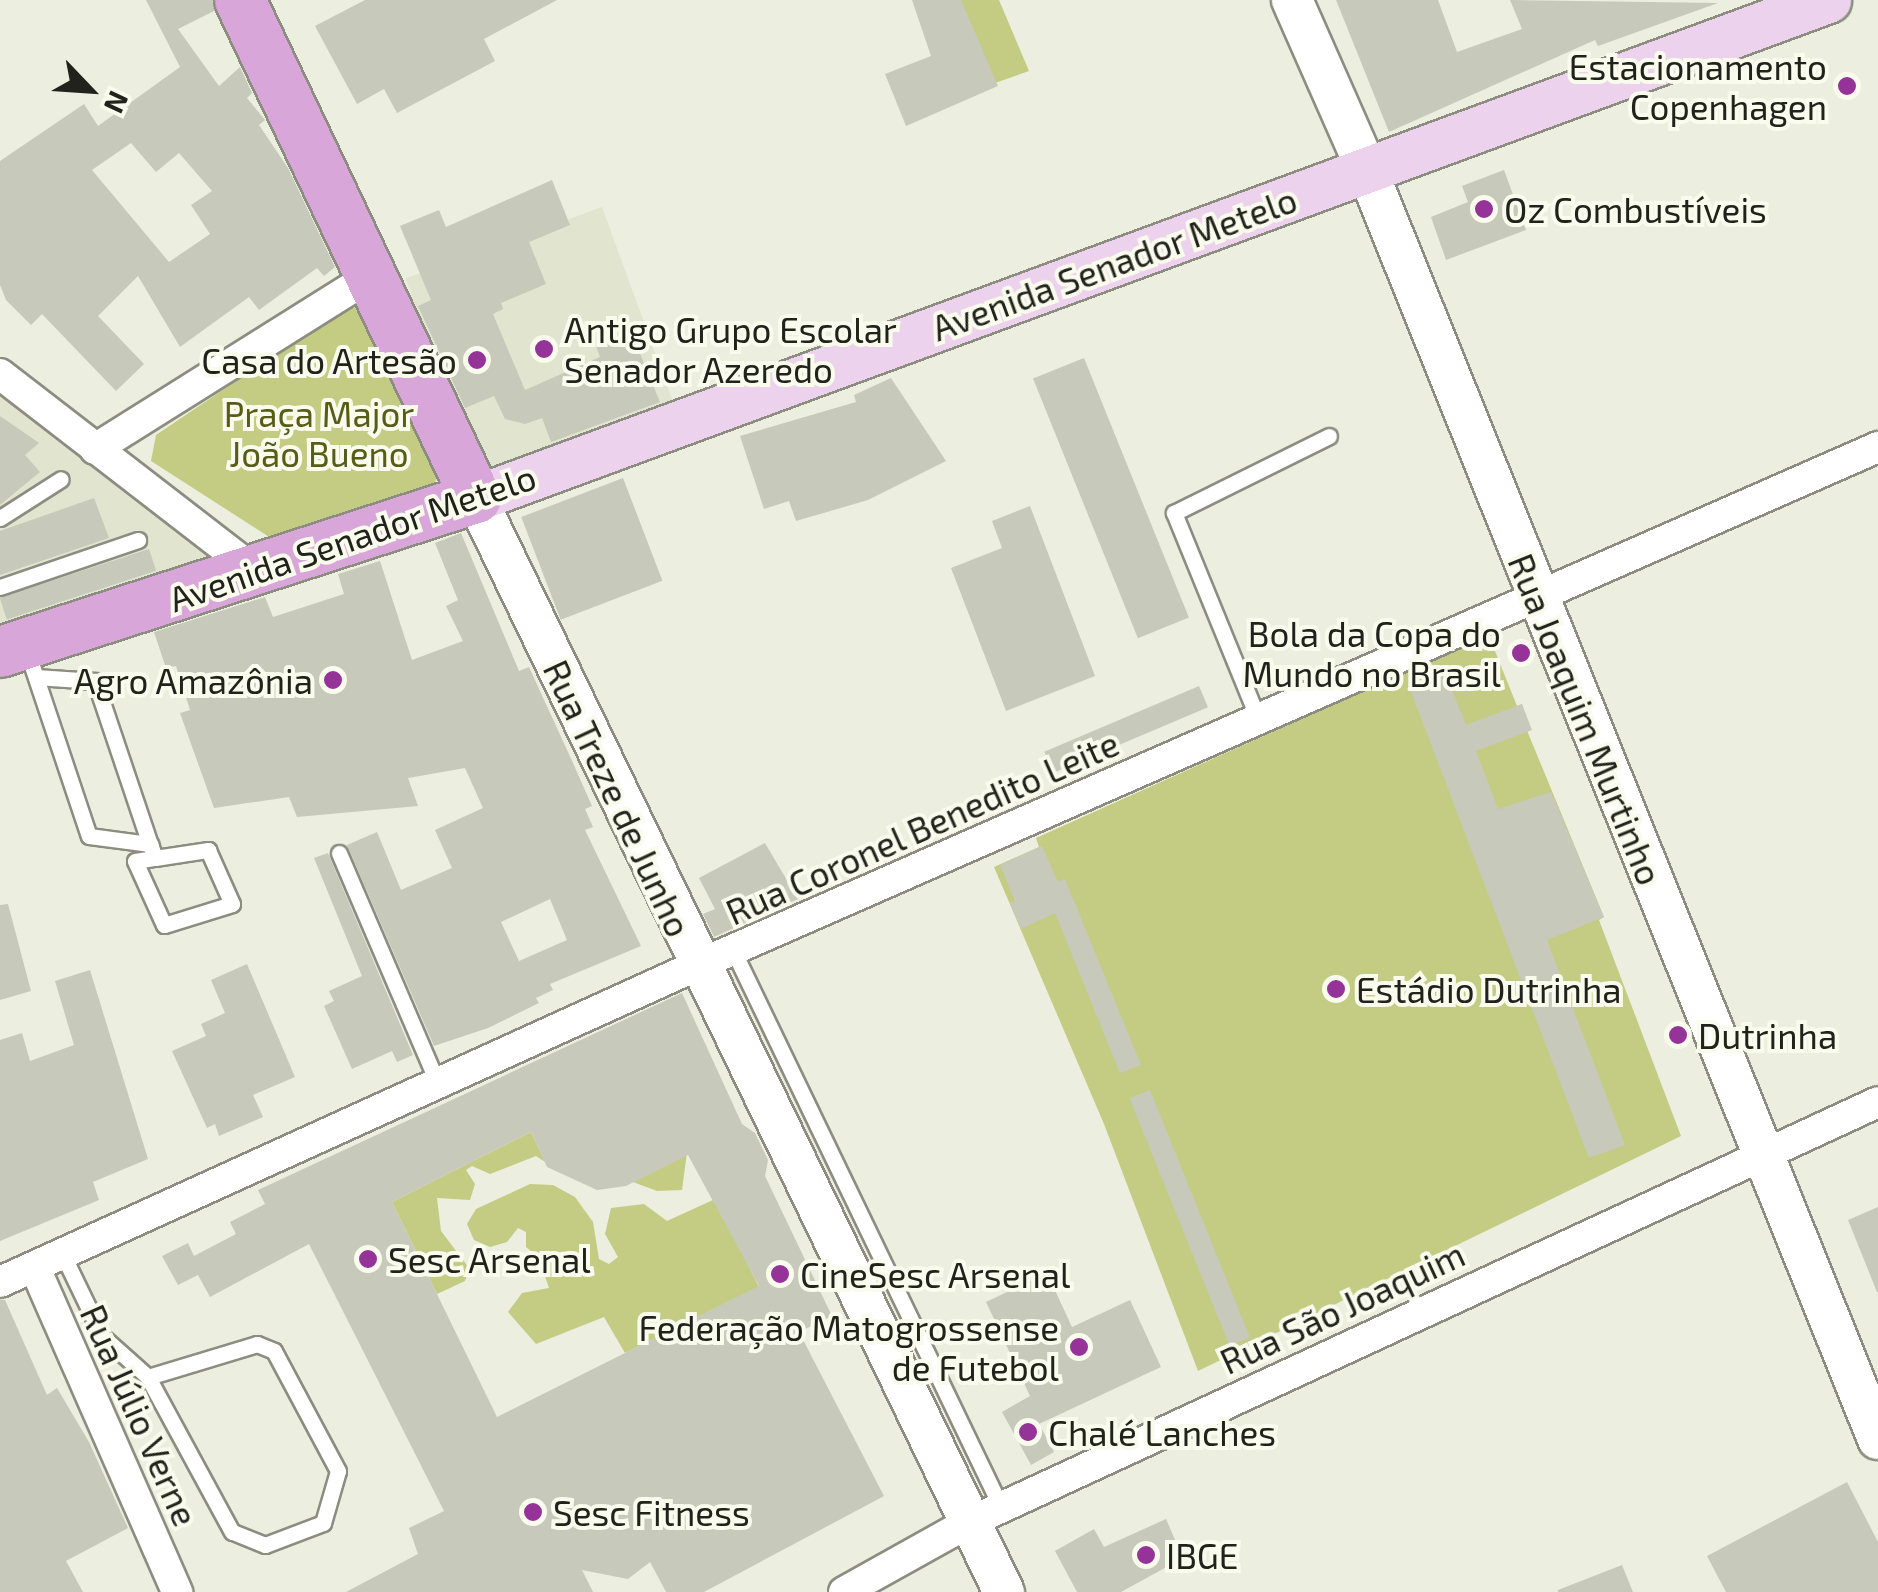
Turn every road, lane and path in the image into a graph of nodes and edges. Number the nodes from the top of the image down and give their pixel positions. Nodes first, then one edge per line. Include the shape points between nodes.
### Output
1 (240, 0) edge
2 (1292, 0) edge
3 (1828, 0) edge
4 (1367, 170) junction
5 (372, 275) junction
6 (0, 374) edge
7 (1329, 436) dead end
8 (1878, 446) edge
9 (95, 449) junction
10 (61, 479) dead end
11 (476, 498) junction
12 (0, 518) edge
13 (138, 540) dead end
14 (255, 571) junction
15 (0, 586) edge
16 (1538, 595) junction
17 (20, 658) edge
18 (1260, 720) junction
19 (152, 851) junction
20 (340, 853) dead end
21 (716, 958) junction
22 (438, 1084) junction
23 (1878, 1102) edge
24 (1759, 1155) junction
25 (49, 1261) junction
26 (0, 1282) edge
27 (148, 1377) junction
28 (1878, 1439) edge
29 (986, 1515) junction
30 (177, 1592) edge
31 (844, 1592) edge
32 (1004, 1592) edge

1 - 5 main road, Rua Treze de Junho
2 - 4 street, Rua Joaquim Murtinho
3 - 4 main road, Avenida Senador Metelo
4 - 11 main road, Avenida Senador Metelo
4 - 16 street, Rua Joaquim Murtinho
5 - 9 street
5 - 11 main road, Rua Treze de Junho
6 - 9 street
7 - 18 lane via 1174,513
8 - 16 street, Rua Coronel Benedito Leite
9 - 14 street
10 - 12 lane
11 - 14 main road, Avenida Senador Metelo
11 - 21 street, Rua Treze de Junho
13 - 15 lane
14 - 17 main road, Avenida Senador Metelo
16 - 18 street, Rua Coronel Benedito Leite
16 - 24 street, Rua Joaquim Murtinho
17 - 19 lane via 90,836
17 - 19 lane via 95,681
18 - 21 street, Rua Coronel Benedito Leite
19 - 19 lane via 208,850 232,904 164,924 135,861
20 - 22 lane
21 - 22 street, Rua Coronel Benedito Leite
21 - 29 street, Rua Treze de Junho
22 - 25 street, Rua Coronel Benedito Leite
23 - 24 street, Rua São Joaquim
24 - 28 street, Rua Joaquim Murtinho
24 - 29 street, Rua São Joaquim
25 - 26 street, Rua Coronel Benedito Leite
25 - 27 lane via 102,1336
25 - 30 street, Rua Júlio Verne
27 - 27 lane via 232,1532 265,1545 323,1523 338,1471 274,1350 257,1344
29 - 31 street, Rua São Joaquim
29 - 32 street, Rua Treze de Junho

